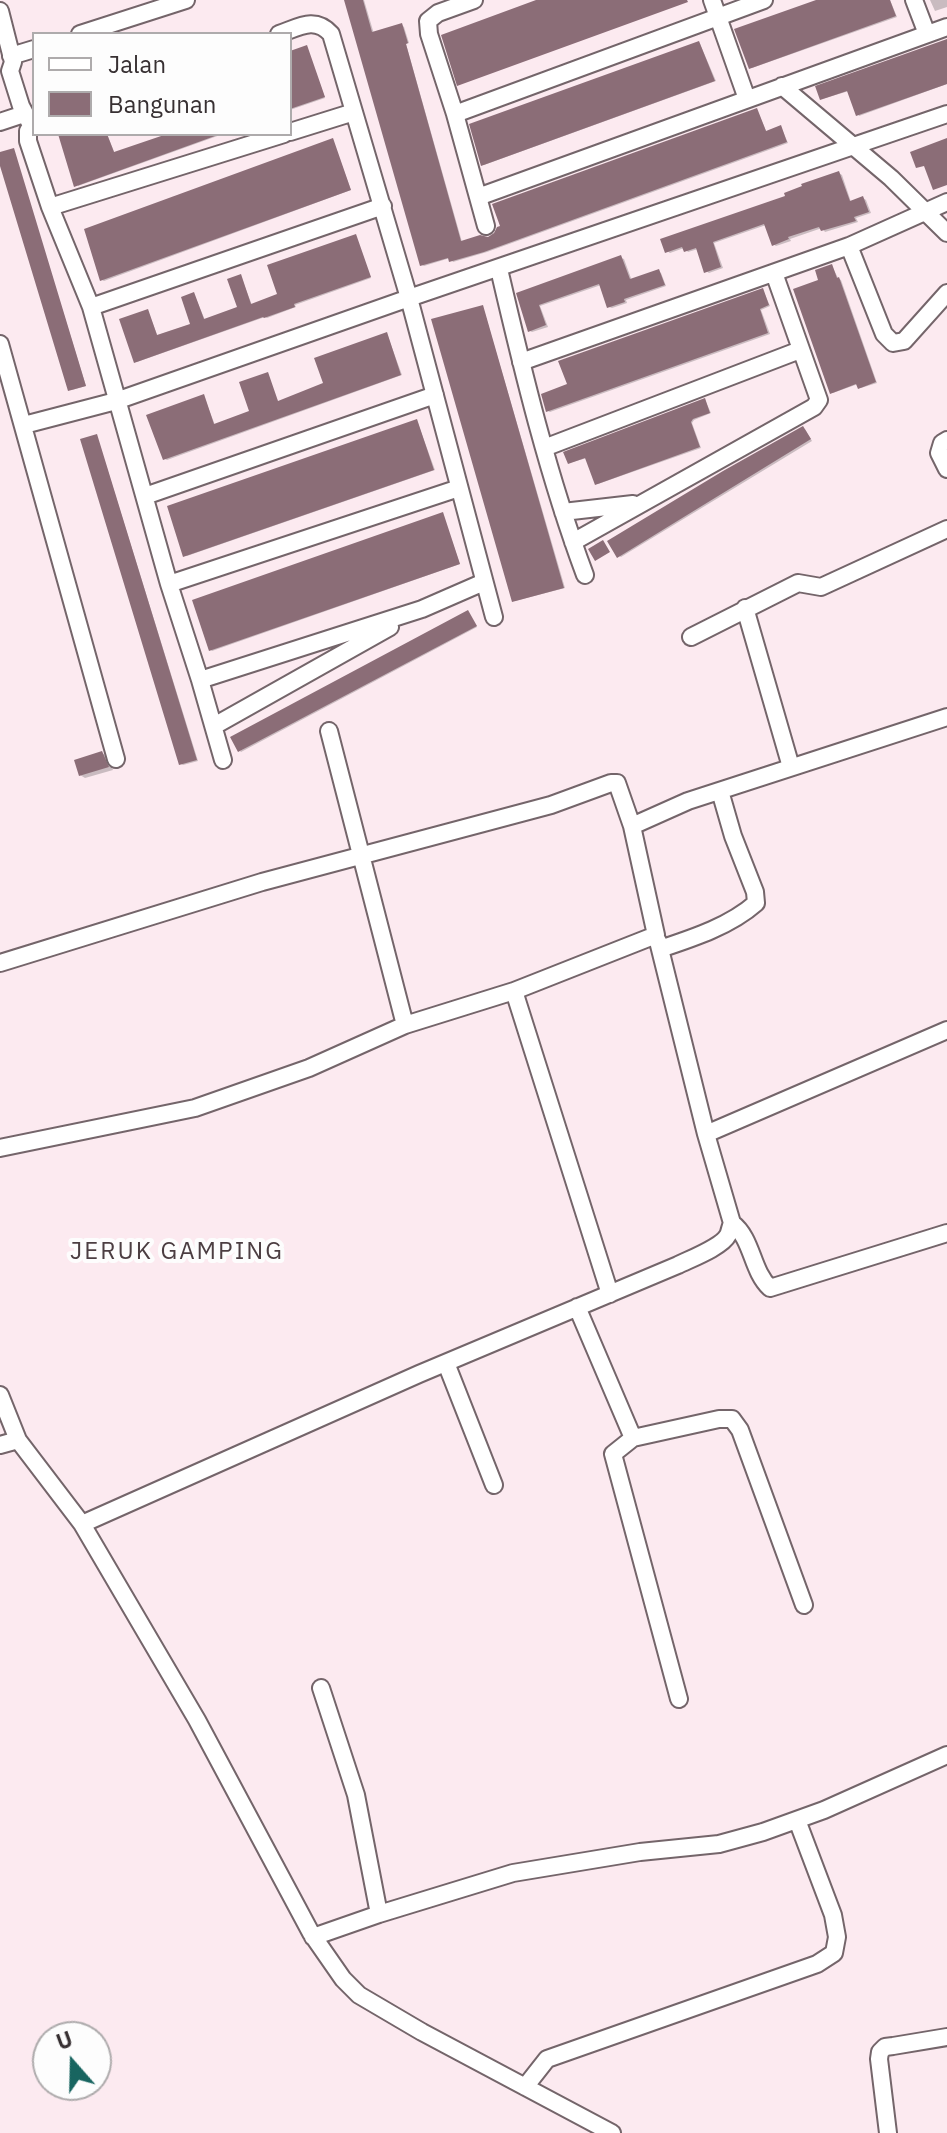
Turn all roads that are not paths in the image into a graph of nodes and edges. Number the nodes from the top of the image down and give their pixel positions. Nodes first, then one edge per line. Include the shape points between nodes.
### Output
1 (186, 0) edge
2 (474, 0) edge
3 (712, 0) edge
4 (764, 0) edge
5 (914, 0) edge
6 (0, 11) edge
7 (718, 17) junction
8 (947, 27) edge
9 (86, 32) edge
10 (286, 32) edge
11 (927, 34) junction
12 (32, 50) edge
13 (8, 66) edge
14 (782, 86) junction
15 (747, 99) junction
16 (354, 112) junction
17 (455, 114) junction
18 (947, 114) edge
19 (28, 117) edge
20 (0, 122) edge
21 (292, 131) edge
22 (278, 136) edge
23 (854, 147) junction
24 (478, 197) junction
25 (947, 202) edge
26 (383, 206) junction
27 (50, 207) junction
28 (924, 211) junction
29 (486, 226) dead end
30 (947, 233) edge
31 (849, 246) junction
32 (499, 269) junction
33 (774, 273) junction
34 (947, 293) edge
35 (409, 298) junction
36 (91, 307) junction
37 (0, 344) edge
38 (800, 350) junction
39 (521, 362) junction
40 (435, 395) junction
41 (116, 401) junction
42 (24, 425) junction
43 (947, 440) edge
44 (544, 448) junction
45 (947, 469) edge
46 (459, 488) junction
47 (145, 496) junction
48 (642, 503) junction
49 (563, 512) junction
50 (947, 529) edge
51 (573, 542) junction
52 (585, 575) dead end
53 (484, 582) junction
54 (169, 584) junction
55 (745, 608) junction
56 (422, 609) junction
57 (494, 617) dead end
58 (691, 637) dead end
59 (200, 680) junction
60 (947, 717) edge
61 (214, 726) junction
62 (329, 731) dead end
63 (116, 759) dead end
64 (223, 760) dead end
65 (791, 767) junction
66 (720, 791) junction
67 (632, 826) junction
68 (361, 856) junction
69 (658, 942) junction
70 (0, 963) edge
71 (514, 991) junction
72 (405, 1025) junction
73 (947, 1030) edge
74 (706, 1134) junction
75 (0, 1148) edge
76 (732, 1223) junction
77 (947, 1233) edge
78 (610, 1294) junction
79 (577, 1307) junction
80 (446, 1363) junction
81 (0, 1395) edge
82 (633, 1438) junction
83 (8, 1443) edge
84 (494, 1485) dead end
85 (82, 1524) junction
86 (804, 1605) dead end
87 (321, 1688) dead end
88 (679, 1699) dead end
89 (947, 1755) edge
90 (797, 1820) junction
91 (379, 1914) junction
92 (313, 1937) junction
93 (947, 2037) edge
94 (525, 2087) junction
95 (612, 2133) edge
96 (888, 2133) edge

1 - 9 street
2 - 17 street via 428,21
3 - 7 street
4 - 7 street
5 - 11 street
6 - 13 street
7 - 15 street
7 - 17 street
8 - 11 street
10 - 16 street via 315,23 331,34
11 - 14 street
12 - 13 street
13 - 19 street
14 - 15 street
14 - 23 street
15 - 24 street
16 - 21 street
16 - 26 street
17 - 24 street
18 - 23 street
19 - 20 street
19 - 27 street via 28,141
22 - 27 street
23 - 28 street
23 - 32 street
24 - 29 street
25 - 28 street
26 - 35 street
26 - 36 street
27 - 36 street
28 - 30 street
28 - 31 street
31 - 33 street
31 - 34 street via 884,334 893,343 904,341
32 - 35 street
32 - 39 street
33 - 38 street
33 - 39 street
35 - 40 street
35 - 41 street
36 - 41 street
37 - 42 street
38 - 44 street
38 - 48 street via 819,400 814,407
39 - 44 street
40 - 46 street
40 - 47 street
41 - 42 street
41 - 47 street
42 - 63 street
43 - 45 street via 939,453
44 - 49 street
46 - 53 street
46 - 54 street
47 - 54 street
48 - 49 street
48 - 51 street
49 - 51 street
50 - 55 street via 829,584 815,588 798,583
51 - 52 street
53 - 56 street
53 - 57 street
54 - 59 street
55 - 58 street
55 - 65 street
56 - 59 street
56 - 61 street
59 - 61 street
60 - 65 street
61 - 64 street
62 - 68 street
65 - 66 street
66 - 67 street
66 - 69 street via 756,903 699,936
67 - 68 street via 620,788 611,783 551,805
67 - 69 street
68 - 70 street
68 - 72 street
69 - 71 street
69 - 74 street
71 - 72 street
71 - 78 street
72 - 75 street via 309,1068 195,1108
73 - 74 street
74 - 76 street
76 - 77 street via 745,1236 770,1288
76 - 78 street via 723,1242
78 - 79 street
79 - 80 street
79 - 82 street
80 - 84 street
80 - 85 street
81 - 83 street
82 - 86 street via 732,1419
82 - 88 street via 613,1454
83 - 85 street
85 - 92 street via 197,1720
87 - 91 street via 356,1795
89 - 90 street
90 - 91 street via 719,1844 513,1873
90 - 94 street via 833,1915 834,1953 817,1964 547,2059
91 - 92 street
92 - 94 street via 359,1995
93 - 96 street via 880,2052
94 - 95 street

